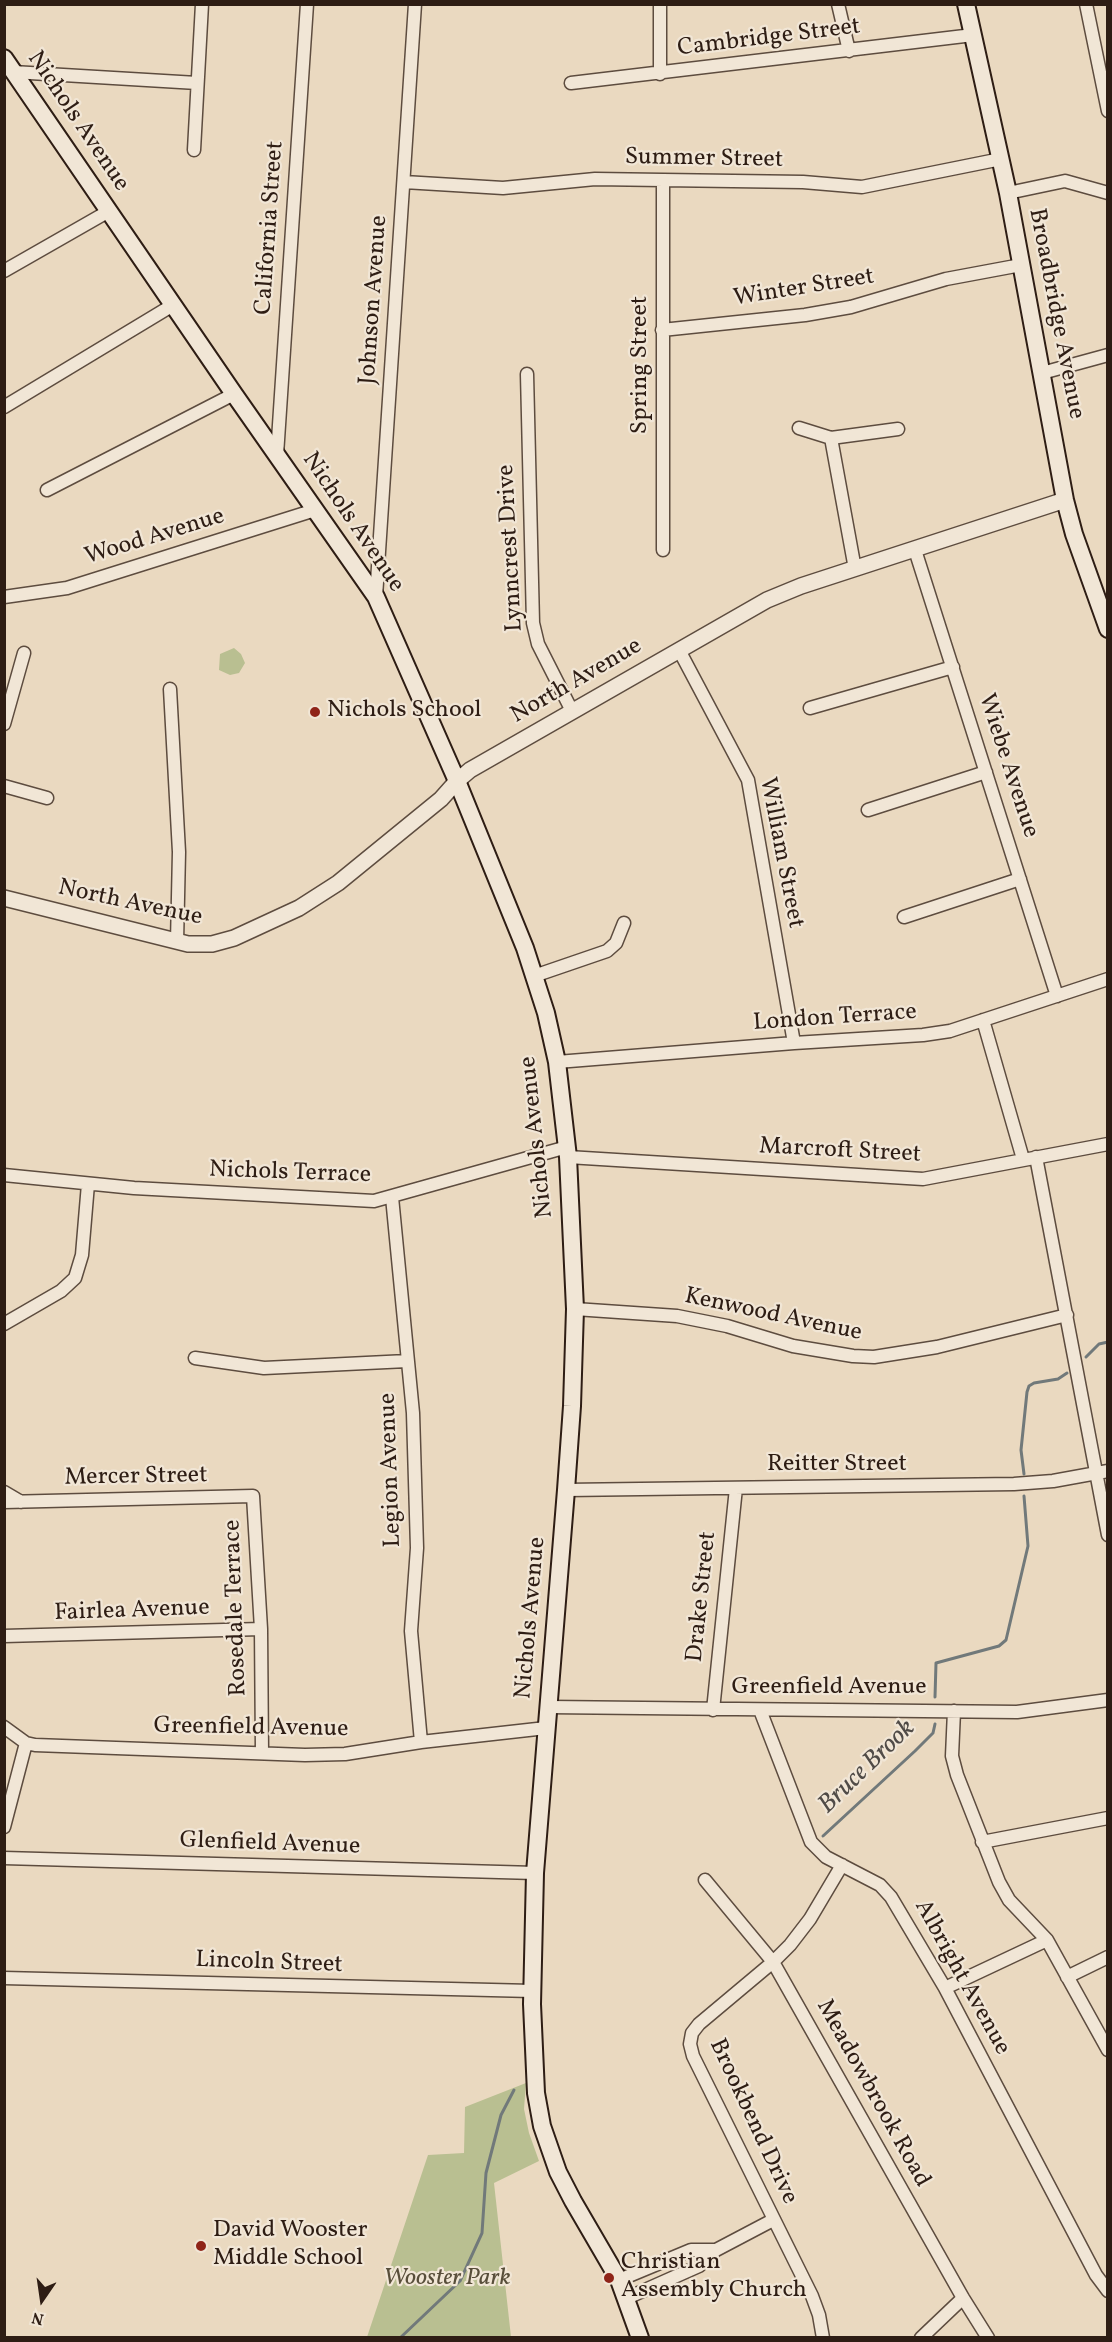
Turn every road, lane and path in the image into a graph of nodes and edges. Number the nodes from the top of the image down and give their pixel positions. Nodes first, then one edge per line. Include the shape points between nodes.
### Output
1 (202, 4) edge
2 (307, 4) edge
3 (415, 4) edge
4 (660, 4) edge
5 (838, 4) edge
6 (966, 4) edge
7 (1086, 4) edge
8 (973, 35) junction
9 (849, 51) junction
10 (9, 65) edge
11 (660, 74) junction
12 (571, 82) dead end
13 (197, 83) junction
14 (1107, 111) edge
15 (194, 150) dead end
16 (1001, 159) junction
17 (663, 180) junction
18 (404, 182) junction
19 (1008, 193) junction
20 (1107, 193) edge
21 (109, 212) junction
22 (1020, 265) junction
23 (4, 272) edge
24 (173, 305) junction
25 (662, 330) junction
26 (1107, 355) edge
27 (1042, 373) junction
28 (527, 374) dead end
29 (234, 393) junction
30 (4, 406) edge
31 (799, 428) dead end
32 (898, 429) dead end
33 (831, 438) junction
34 (277, 455) junction
35 (47, 490) dead end
36 (1065, 500) junction
37 (315, 510) junction
38 (663, 550) dead end
39 (915, 550) junction
40 (855, 569) junction
41 (4, 597) edge
42 (376, 597) junction
43 (1107, 629) edge
44 (679, 650) junction
45 (24, 653) dead end
46 (953, 667) junction
47 (170, 689) dead end
48 (810, 708) dead end
49 (572, 711) junction
50 (4, 724) edge
51 (986, 772) junction
52 (457, 781) junction
53 (4, 786) edge
54 (47, 798) dead end
55 (868, 810) dead end
56 (1020, 879) junction
57 (4, 898) edge
58 (904, 917) dead end
59 (624, 923) dead end
60 (177, 942) junction
61 (534, 976) junction
62 (1107, 979) edge
63 (1057, 996) junction
64 (983, 1020) junction
65 (794, 1043) junction
66 (557, 1062) junction
67 (1107, 1144) edge
68 (567, 1152) junction
69 (1036, 1157) junction
70 (1023, 1159) junction
71 (4, 1174) edge
72 (88, 1184) junction
73 (392, 1197) junction
74 (575, 1309) junction
75 (1067, 1315) junction
76 (4, 1324) edge
77 (195, 1358) dead end
78 (407, 1361) junction
79 (1102, 1472) edge
80 (736, 1488) junction
81 (566, 1490) junction
82 (4, 1492) edge
83 (253, 1496) joint
84 (21, 1502) junction
85 (4, 1503) edge
86 (1107, 1535) edge
87 (261, 1629) junction
88 (4, 1636) edge
89 (1107, 1700) edge
90 (549, 1707) junction
91 (713, 1710) junction
92 (760, 1710) junction
93 (954, 1711) junction
94 (4, 1727) edge
95 (546, 1728) junction
96 (421, 1742) junction
97 (26, 1743) junction
98 (262, 1753) junction
99 (4, 1772) edge
100 (19, 1774) junction
101 (1107, 1818) edge
102 (4, 1827) edge
103 (982, 1842) junction
104 (4, 1858) edge
105 (842, 1865) junction
106 (535, 1873) junction
107 (705, 1880) dead end
108 (1047, 1940) junction
109 (1107, 1957) edge
110 (773, 1962) junction
111 (1067, 1977) junction
112 (4, 1978) edge
113 (945, 1988) junction
114 (532, 1991) junction
115 (1107, 2050) edge
116 (773, 2220) junction
117 (716, 2250) junction
118 (619, 2280) junction
119 (1107, 2291) edge
120 (627, 2298) junction
121 (963, 2298) junction
122 (640, 2337) edge
123 (823, 2337) edge
124 (921, 2337) edge
125 (988, 2337) edge

1 - 13 street
2 - 34 street, California Street
3 - 18 street, Johnson Avenue
4 - 11 street
5 - 9 street
6 - 8 main road, Broadbridge Avenue
7 - 14 street
8 - 9 street, Cambridge Street
8 - 16 main road, Broadbridge Avenue
9 - 11 street, Cambridge Street
10 - 13 street
10 - 21 main road, Nichols Avenue
11 - 12 street, Cambridge Street
13 - 15 street
16 - 17 street, Summer Street via 862,187
16 - 19 main road, Broadbridge Avenue
17 - 18 street, Summer Street via 595,179 502,188
17 - 25 street, Spring Street
18 - 42 street, Johnson Avenue
19 - 20 street via 1065,181
19 - 22 main road, Broadbridge Avenue
21 - 23 street
21 - 24 main road, Nichols Avenue
22 - 25 street, Winter Street via 946,279 851,307
22 - 27 main road, Broadbridge Avenue
24 - 29 main road, Nichols Avenue
24 - 30 street
25 - 38 street, Spring Street
26 - 27 street
27 - 36 main road, Broadbridge Avenue
28 - 49 street, Lynncrest Drive via 532,623 538,644
29 - 34 main road, Nichols Avenue
29 - 35 street
31 - 33 street
32 - 33 street
33 - 40 street
34 - 37 main road, Nichols Avenue
36 - 39 street, North Avenue
36 - 43 main road, Broadbridge Avenue
37 - 41 street, Wood Avenue via 67,588
37 - 42 main road, Nichols Avenue
39 - 40 street, North Avenue
39 - 46 street, Wiebe Avenue
40 - 44 street, North Avenue via 767,600
42 - 52 main road, Nichols Avenue
44 - 49 street, North Avenue
44 - 65 street, William Street via 748,780
45 - 50 street
46 - 48 street
46 - 51 street, Wiebe Avenue
47 - 60 street via 178,852
49 - 52 street, North Avenue
51 - 55 street
51 - 56 street, Wiebe Avenue
52 - 60 street, North Avenue via 439,802 318,897 223,942
52 - 61 main road, Nichols Avenue
53 - 54 street
56 - 58 street
56 - 63 street, Wiebe Avenue
57 - 60 street, North Avenue
59 - 61 street via 616,943 607,951
61 - 66 main road, Nichols Avenue
62 - 63 street, London Terrace
63 - 64 street, London Terrace
64 - 65 street, London Terrace via 922,1035
64 - 70 street
65 - 66 street, London Terrace
66 - 68 main road, Nichols Avenue
67 - 69 street, Marcroft Street
68 - 70 street, Marcroft Street via 924,1179
68 - 73 street, Nichols Terrace
68 - 74 main road, Nichols Avenue
69 - 70 street, Marcroft Street
69 - 75 street
71 - 72 street, Nichols Terrace
72 - 73 street, Nichols Terrace via 363,1201
72 - 76 street via 82,1255 75,1278 61,1291
73 - 78 street, Legion Avenue
74 - 75 street, Kenwood Avenue via 677,1316 793,1346 874,1357 938,1347
74 - 81 main road, Nichols Avenue
75 - 79 street
77 - 78 street via 264,1368
78 - 96 street, Legion Avenue via 413,1413 417,1548 411,1631
79 - 80 street, Reitter Street via 1014,1484
79 - 86 street
80 - 81 street, Reitter Street
80 - 91 street, Drake Street
81 - 90 main road, Nichols Avenue
82 - 84 street
83 - 84 street, Mercer Street
83 - 87 street, Rosedale Terrace
84 - 85 street, Mercer Street
87 - 88 street, Fairlea Avenue
87 - 98 street, Rosedale Terrace
89 - 93 street, Greenfield Avenue via 1017,1712
90 - 91 street, Greenfield Avenue
90 - 95 main road, Nichols Avenue
91 - 92 street, Greenfield Avenue
92 - 93 street, Greenfield Avenue
92 - 105 street, Albright Avenue via 807,1834 820,1853
93 - 103 street via 952,1756
94 - 97 street
95 - 96 street, Greenfield Avenue
95 - 106 main road, Nichols Avenue
96 - 98 street, Greenfield Avenue via 345,1754
97 - 98 street, Greenfield Avenue
97 - 100 street
99 - 100 street
100 - 102 street
101 - 103 street
103 - 108 street via 1009,1900
104 - 106 street, Glenfield Avenue
105 - 110 street, Brookbend Drive via 810,1919
105 - 113 street, Albright Avenue via 886,1890
106 - 114 main road, Nichols Avenue
107 - 110 street, Meadowbrook Road
108 - 111 street
108 - 113 street
109 - 111 street
110 - 116 street, Brookbend Drive via 699,2024 690,2044
110 - 121 street, Meadowbrook Road
111 - 115 street
112 - 114 street, Lincoln Street
113 - 119 street, Albright Avenue
114 - 118 main road, Nichols Avenue via 536,2093 548,2146 573,2201
116 - 117 street
116 - 123 street, Brookbend Drive via 812,2296
117 - 118 street via 691,2250
117 - 120 street via 699,2266
118 - 120 main road, Nichols Avenue
120 - 122 main road, Nichols Avenue
121 - 124 street
121 - 125 street, Meadowbrook Road

